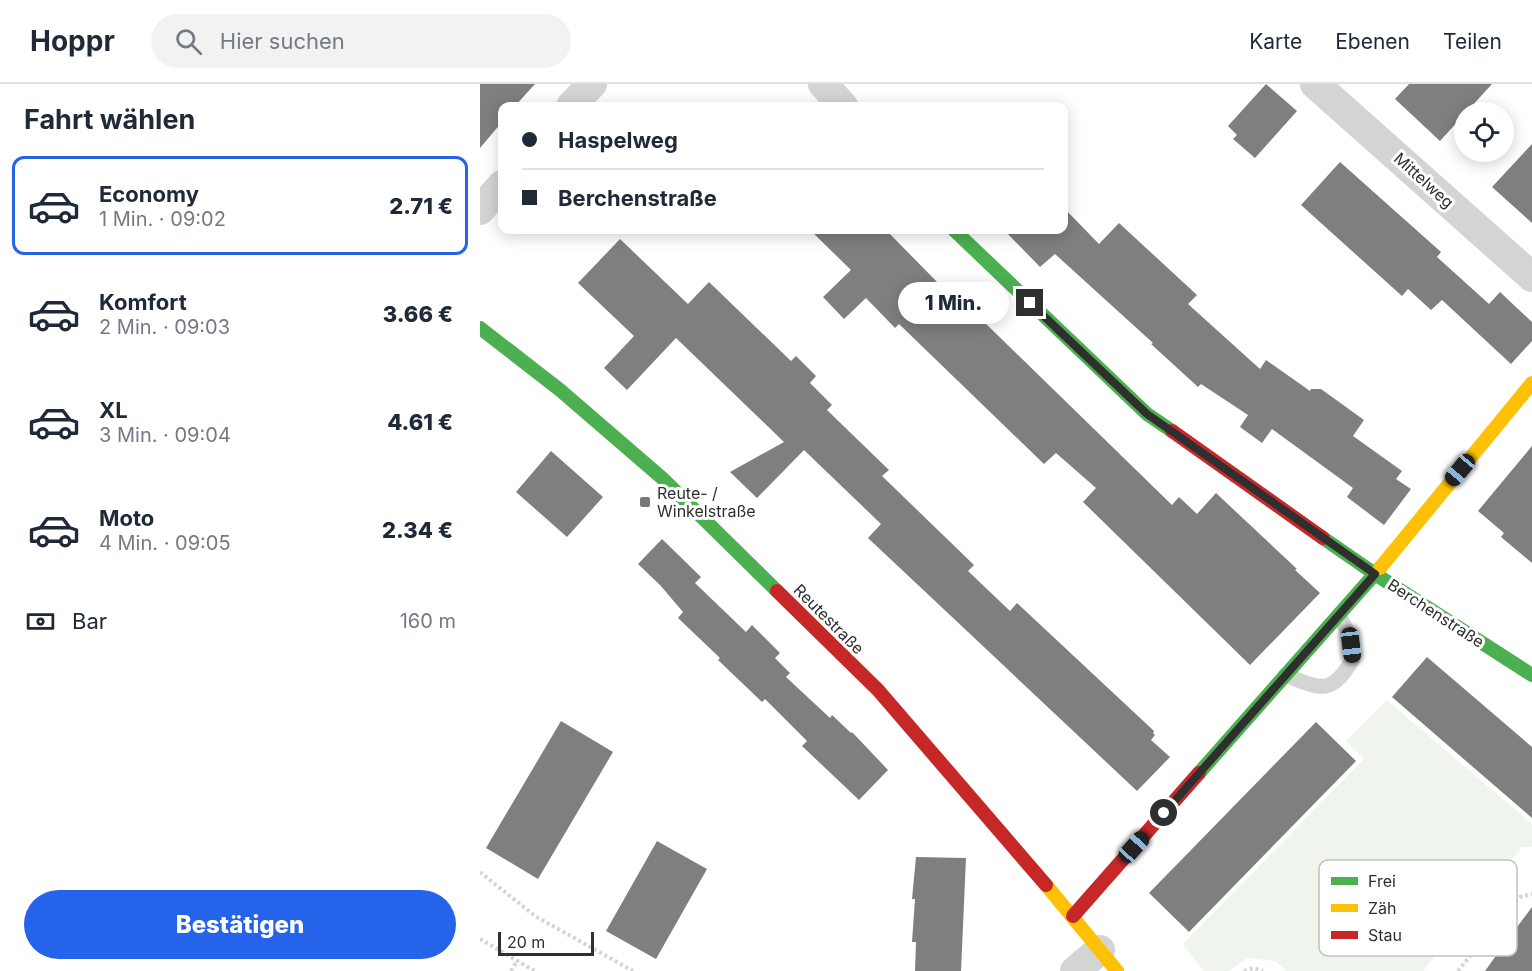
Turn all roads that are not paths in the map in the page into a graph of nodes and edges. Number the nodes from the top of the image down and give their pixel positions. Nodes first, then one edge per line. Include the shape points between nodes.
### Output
1 (592, 84) edge
2 (823, 84) edge
3 (1315, 84) edge
4 (575, 102) edge
5 (839, 102) edge
6 (498, 190) edge
7 (480, 210) edge
8 (958, 234) edge
9 (1532, 277) edge
10 (480, 328) edge
11 (1532, 383) edge
12 (1375, 574) junction
13 (1339, 615) junction
14 (1285, 675) junction
15 (1532, 675) edge
16 (1073, 916) junction
17 (1108, 960) edge
18 (1075, 971) edge

1 - 4 street
2 - 5 street
3 - 9 street, Mittelweg
6 - 7 street
8 - 12 street, Berchenstraße via 1147,414
10 - 16 street, Reutestraße via 560,390 662,478 878,690
11 - 12 street
12 - 13 street
12 - 15 street, Berchenstraße
13 - 14 street
13 - 14 lane via 1353,659 1344,673 1326,687
14 - 16 street
16 - 17 street, Reutestraße
17 - 18 street

